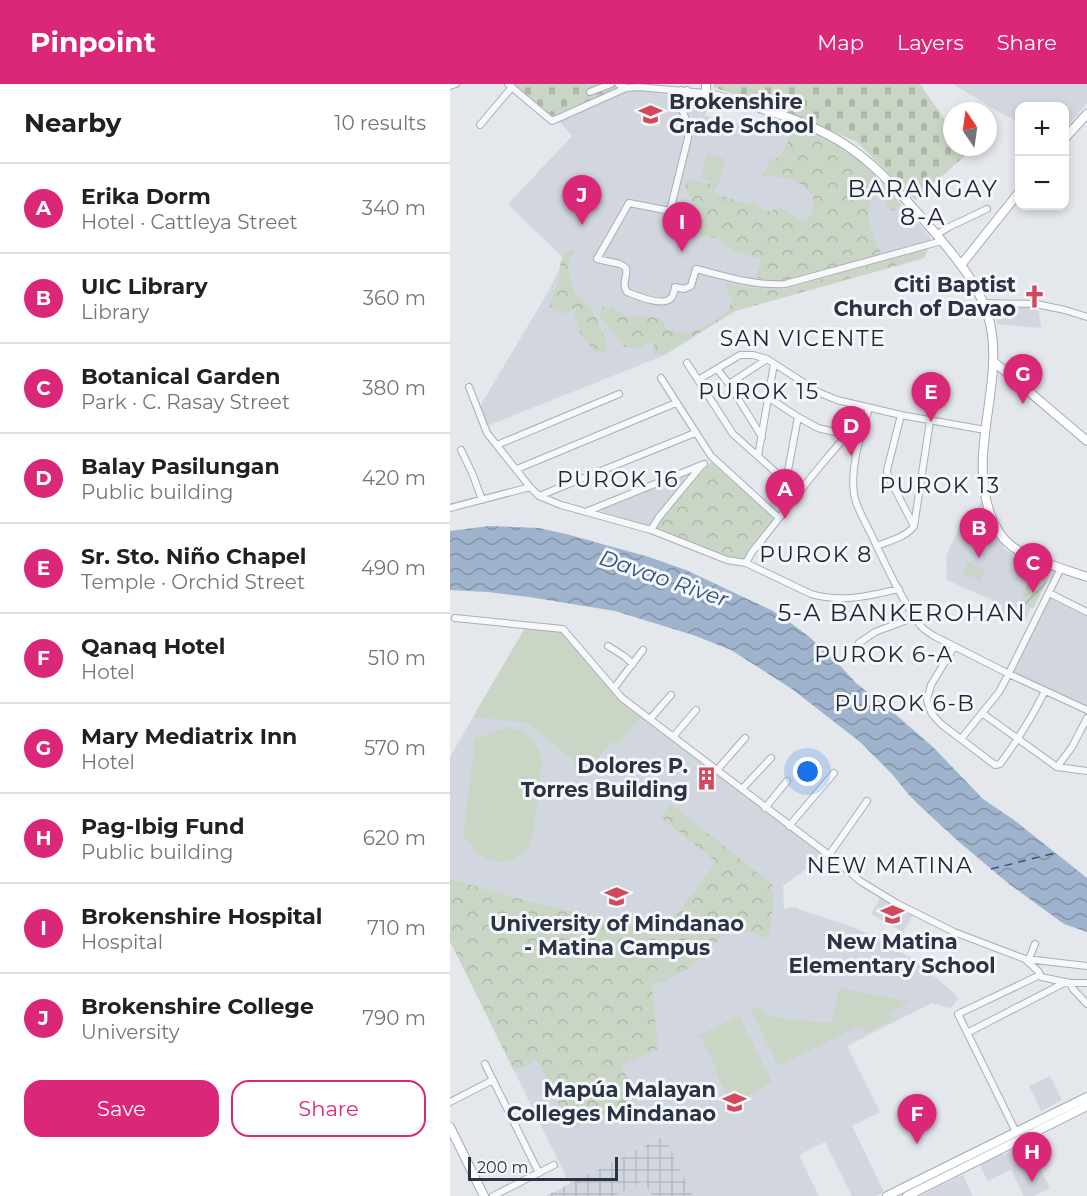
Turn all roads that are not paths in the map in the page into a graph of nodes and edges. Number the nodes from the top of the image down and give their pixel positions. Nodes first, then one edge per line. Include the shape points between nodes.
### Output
1 (456, 84) edge
2 (611, 84) edge
3 (618, 84) edge
4 (450, 86) edge
5 (510, 86) edge
6 (626, 88) junction
7 (706, 88) edge
8 (684, 90) junction
9 (590, 92) dead end
10 (1087, 114) edge
11 (480, 125) dead end
12 (1069, 134) edge
13 (1015, 197) edge
14 (987, 209) dead end
15 (939, 238) junction
16 (961, 265) junction
17 (983, 303) junction
18 (1087, 317) edge
19 (767, 360) junction
20 (993, 361) junction
21 (687, 363) dead end
22 (774, 364) junction
23 (717, 369) junction
24 (661, 378) dead end
25 (698, 380) junction
26 (729, 384) junction
27 (469, 387) dead end
28 (619, 394) dead end
29 (769, 398) junction
30 (676, 403) junction
31 (868, 411) junction
32 (901, 415) junction
33 (798, 417) junction
34 (930, 421) junction
35 (985, 430) junction
36 (695, 433) junction
37 (847, 435) junction
38 (762, 437) junction
39 (1087, 441) edge
40 (497, 445) junction
41 (461, 450) dead end
42 (711, 456) junction
43 (758, 456) junction
44 (704, 464) junction
45 (517, 469) junction
46 (786, 481) junction
47 (530, 487) junction
48 (800, 493) junction
49 (539, 496) junction
50 (482, 500) junction
51 (450, 508) edge
52 (588, 511) junction
53 (779, 518) junction
54 (914, 526) junction
55 (651, 530) junction
56 (877, 546) junction
57 (746, 563) junction
58 (1061, 568) junction
59 (1087, 577) edge
60 (899, 589) junction
61 (1049, 593) junction
62 (1087, 612) edge
63 (915, 616) junction
64 (455, 618) dead end
65 (859, 643) dead end
66 (608, 646) dead end
67 (954, 647) junction
68 (643, 651) dead end
69 (633, 664) junction
70 (1009, 674) junction
71 (614, 688) junction
72 (1045, 691) junction
73 (671, 695) dead end
74 (696, 710) dead end
75 (1087, 710) edge
76 (982, 713) junction
77 (1087, 718) edge
78 (650, 719) junction
79 (673, 737) junction
80 (745, 738) dead end
81 (961, 740) junction
82 (1018, 740) junction
83 (771, 758) dead end
84 (1057, 767) junction
85 (717, 770) junction
86 (1087, 771) edge
87 (834, 773) dead end
88 (787, 781) dead end
89 (741, 789) junction
90 (867, 801) dead end
91 (765, 808) junction
92 (789, 826) junction
93 (829, 855) junction
94 (1035, 944) dead end
95 (1027, 959) junction
96 (1087, 966) edge
97 (1040, 975) junction
98 (1068, 982) junction
99 (1087, 982) edge
100 (1087, 1004) edge
101 (967, 1033) junction
102 (485, 1064) dead end
103 (493, 1080) junction
104 (1087, 1097) edge
105 (450, 1102) edge
106 (1087, 1106) edge
107 (450, 1127) edge
108 (1016, 1132) junction
109 (554, 1165) dead end
110 (539, 1173) junction
111 (484, 1196) edge
112 (493, 1196) edge
113 (887, 1196) edge
114 (907, 1196) edge

1 - 4 street
2 - 9 street
3 - 6 street
5 - 6 street via 552,121
5 - 11 street
6 - 8 street
7 - 8 street
7 - 15 main road via 795,120 843,143 882,175
8 - 15 street via 680,102 688,138 670,211 630,203 597,259 626,268 624,286 628,293 667,301 675,288 691,286 696,269 747,282 785,284
10 - 12 main road
13 - 16 main road
14 - 15 street via 949,227
15 - 16 main road
16 - 17 main road
17 - 18 street via 1036,304
17 - 20 main road via 990,324
19 - 22 street
19 - 23 street via 744,354
19 - 26 street
20 - 35 main road
20 - 39 main road
21 - 25 street
22 - 29 street
22 - 31 street via 825,396
23 - 25 street
23 - 26 street
24 - 30 street
25 - 43 street via 733,434
26 - 38 street
27 - 40 street via 483,424
28 - 40 street
29 - 33 street
29 - 38 street
30 - 36 street
30 - 45 street
31 - 32 street
31 - 37 street
31 - 56 street via 855,464 854,495
32 - 34 street
32 - 54 street via 887,470
33 - 37 street via 824,430
33 - 46 street
34 - 35 street
34 - 54 street
35 - 58 main road via 984,489 998,530 1017,549
36 - 42 street
36 - 49 street
37 - 48 street
38 - 43 street
40 - 45 street
41 - 50 street
42 - 44 street
42 - 53 street
43 - 46 street
44 - 52 street
44 - 55 street
45 - 47 street
46 - 48 street
47 - 49 street
47 - 50 street
48 - 53 street
49 - 52 street
50 - 51 street
52 - 55 street
53 - 57 street
54 - 56 street
55 - 57 street via 727,560
56 - 60 street
57 - 60 street via 828,598 850,599
58 - 59 main road
58 - 61 street
60 - 63 street
61 - 62 street
61 - 70 street
63 - 65 street
63 - 67 street via 928,633
64 - 71 street via 563,629
66 - 69 street
67 - 70 street
67 - 81 street via 934,678 927,700 937,720
68 - 69 street
69 - 71 street
70 - 72 street
70 - 76 street
71 - 78 street
72 - 75 street
72 - 82 street
73 - 78 street
74 - 79 street
76 - 81 street
76 - 82 street
77 - 84 street
78 - 79 street
79 - 85 street
80 - 85 street
81 - 82 street via 995,765 1000,764
82 - 84 street
83 - 89 street
84 - 86 street
85 - 89 street
87 - 92 street
88 - 91 street
89 - 91 street
90 - 93 street
91 - 92 street
92 - 93 street
93 - 95 street via 860,881 896,903 954,932
94 - 95 street
95 - 96 street
95 - 97 street
97 - 98 street
97 - 101 street via 957,1014
98 - 99 street
98 - 100 street
98 - 101 street
101 - 108 street
102 - 103 street
103 - 105 street
103 - 110 street
104 - 108 main road
106 - 114 main road
107 - 111 main road
108 - 113 main road
109 - 110 street
110 - 112 street

